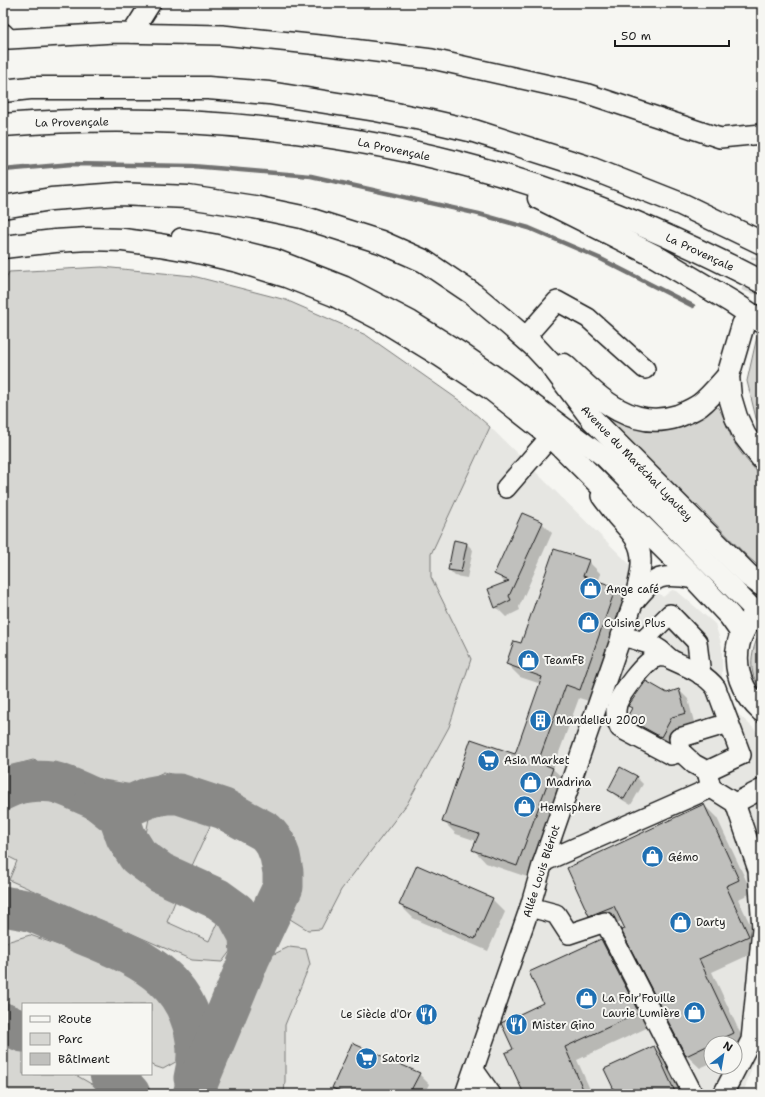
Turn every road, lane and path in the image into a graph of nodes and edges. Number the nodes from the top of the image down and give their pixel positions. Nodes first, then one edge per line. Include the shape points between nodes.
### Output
1 (151, 3) edge
2 (3, 33) edge
3 (132, 33) junction
4 (3, 90) edge
5 (3, 125) edge
6 (762, 134) edge
7 (489, 172) junction
8 (681, 204) junction
9 (3, 207) edge
10 (3, 217) edge
11 (762, 231) edge
12 (3, 239) edge
13 (762, 243) edge
14 (3, 248) edge
15 (400, 257) junction
16 (424, 261) junction
17 (762, 282) edge
18 (753, 323) edge
19 (529, 333) junction
20 (645, 369) dead end
21 (728, 376) junction
22 (551, 436) junction
23 (568, 454) junction
24 (605, 458) junction
25 (762, 458) edge
26 (506, 488) dead end
27 (695, 580) junction
28 (762, 585) edge
29 (633, 603) junction
30 (760, 613) edge
31 (742, 633) junction
32 (621, 636) junction
33 (642, 642) junction
34 (667, 657) junction
35 (700, 675) junction
36 (762, 711) edge
37 (729, 723) junction
38 (681, 752) junction
39 (709, 780) junction
40 (762, 788) edge
41 (735, 803) junction
42 (543, 862) junction
43 (530, 907) junction
44 (474, 1070) junction
45 (465, 1094) edge
46 (491, 1094) edge
47 (693, 1094) edge
48 (723, 1094) edge

1 - 3 street
2 - 3 street via 9,39
3 - 6 street via 222,35 432,59 585,93 720,138
4 - 8 main road via 208,88 269,93 376,110 474,131 520,144
5 - 7 main road, La Provençale via 146,120 272,128 386,147
7 - 17 main road, La Provençale via 625,218
7 - 18 main road via 653,255 732,302
8 - 11 main road
8 - 13 main road
9 - 16 main road, Avenue du Maréchal Lyautey via 51,199 118,194 188,197 302,217 381,242
10 - 15 street via 49,207 111,203 188,205 267,217 327,232
12 - 24 street via 74,231 148,232 215,244 275,259 344,286 411,321 459,350
14 - 22 main road via 55,240 123,240 194,251 286,276 334,295 386,322 490,388
15 - 16 street
15 - 24 street via 433,275 471,302 527,352 546,372
16 - 19 main road via 451,272 476,288
16 - 28 main road, Avenue du Maréchal Lyautey via 474,294 533,345 592,419 748,575
18 - 21 main road
19 - 20 street via 557,301 588,318
19 - 21 main road via 614,408 648,420 665,420 699,406
21 - 25 main road via 736,418 745,436
22 - 23 main road
22 - 26 street
23 - 27 main road
23 - 29 street via 636,539 640,548 642,561
24 - 30 street
27 - 29 street via 674,576 658,578 647,586
27 - 31 main road via 730,616
29 - 32 street, Allée Louis Blériot
30 - 31 main road
31 - 36 main road via 737,651 738,672 743,687
32 - 33 street
32 - 42 street, Allée Louis Blériot
33 - 34 street
33 - 35 street via 670,614 697,642
34 - 35 street
34 - 38 street via 655,657 645,664 621,696 617,705 616,722 620,728 671,754
35 - 37 street via 716,688
37 - 38 street via 679,738
37 - 39 street via 741,755
38 - 39 street
39 - 41 street
39 - 42 street
40 - 41 street
41 - 48 street via 758,870 762,929 751,1040
42 - 43 street, Allée Louis Blériot
43 - 44 street, Allée Louis Blériot
43 - 47 street via 556,914 569,934 605,922
44 - 45 street, Allée Louis Blériot
44 - 46 street

